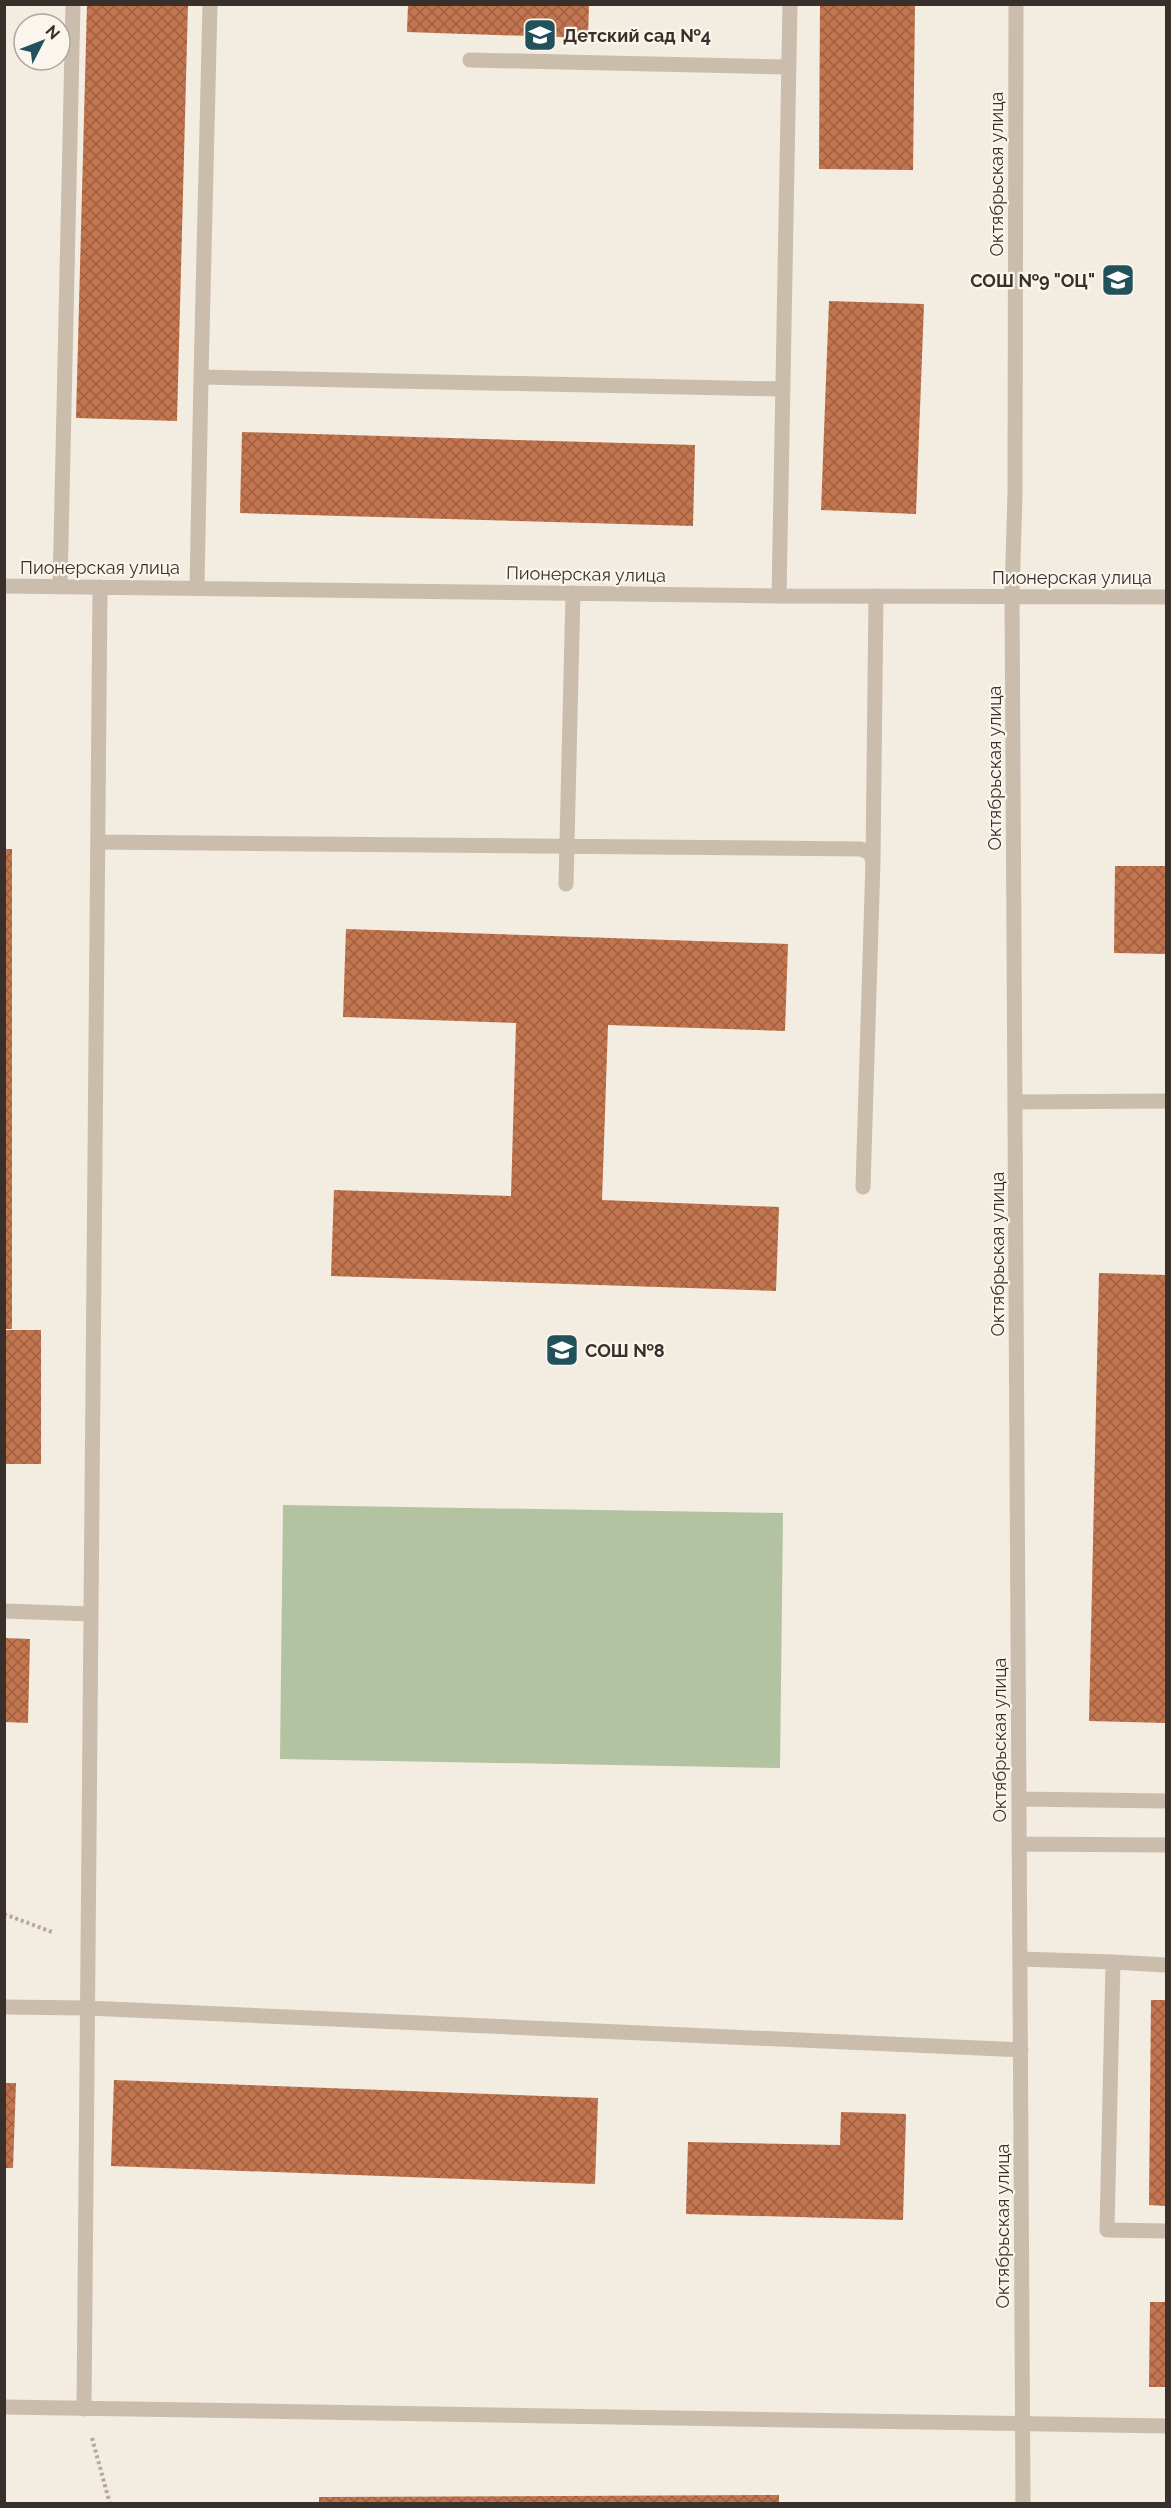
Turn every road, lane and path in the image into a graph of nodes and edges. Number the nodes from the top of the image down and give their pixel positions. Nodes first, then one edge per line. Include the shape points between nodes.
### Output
1 (73, 4) edge
2 (210, 4) edge
3 (790, 4) edge
4 (1016, 4) edge
5 (470, 60) dead end
6 (789, 67) junction
7 (201, 377) junction
8 (782, 389) junction
9 (4, 586) edge
10 (60, 586) junction
11 (99, 587) junction
12 (196, 587) junction
13 (573, 593) junction
14 (1012, 595) junction
15 (779, 596) junction
16 (876, 596) junction
17 (1167, 597) edge
18 (98, 842) junction
19 (567, 846) junction
20 (873, 861) junction
21 (566, 884) dead end
22 (1167, 1101) edge
23 (1015, 1102) junction
24 (863, 1187) dead end
25 (4, 1611) edge
26 (91, 1614) junction
27 (1019, 1799) junction
28 (1167, 1801) edge
29 (1019, 1844) junction
30 (1167, 1845) edge
31 (4, 1914) edge
32 (52, 1932) dead end
33 (1020, 1959) junction
34 (1113, 1962) junction
35 (1167, 1965) edge
36 (4, 2007) edge
37 (87, 2008) junction
38 (1020, 2050) junction
39 (1167, 2231) edge
40 (4, 2407) edge
41 (84, 2409) junction
42 (1023, 2422) junction
43 (1167, 2426) edge
44 (110, 2504) edge
45 (1023, 2504) edge

1 - 10 street
2 - 7 street
3 - 6 street
4 - 14 street, Октябрьская улица
5 - 6 street
6 - 8 street
7 - 8 street
7 - 12 street
8 - 15 street
9 - 10 street, Пионерская улица
10 - 11 street, Пионерская улица
11 - 12 street, Пионерская улица
11 - 18 street
12 - 13 street, Пионерская улица
13 - 15 street, Пионерская улица
13 - 19 street
14 - 16 street, Пионерская улица
14 - 17 street, Пионерская улица
14 - 23 street, Октябрьская улица
15 - 16 street, Пионерская улица
16 - 20 street
18 - 19 street
18 - 26 street
19 - 20 street via 861,849 870,853
19 - 21 street
20 - 24 street
22 - 23 street
23 - 27 street, Октябрьская улица
25 - 26 street
26 - 37 street
27 - 28 street
27 - 29 street, Октябрьская улица
29 - 30 street
29 - 33 street, Октябрьская улица
31 - 32 path
33 - 34 street
33 - 38 street, Октябрьская улица
34 - 35 street
34 - 39 street via 1107,2230
36 - 37 street
37 - 38 street
37 - 41 street
38 - 42 street, Октябрьская улица
40 - 41 street
41 - 42 street
41 - 44 path
42 - 43 street
42 - 45 street, Октябрьская улица

